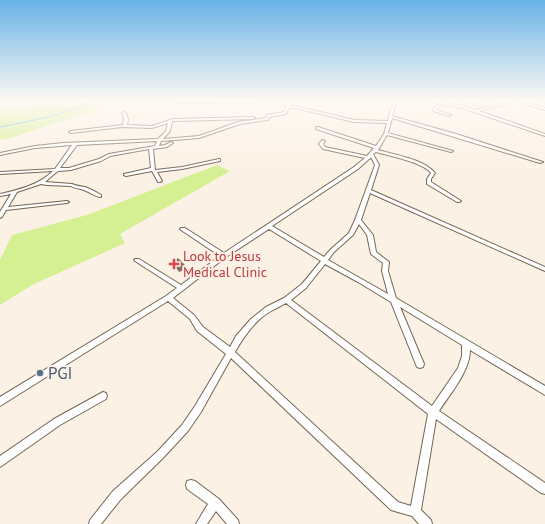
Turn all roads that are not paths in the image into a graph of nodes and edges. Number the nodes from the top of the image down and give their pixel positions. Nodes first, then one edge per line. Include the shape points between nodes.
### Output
1 (157, 125) edge
2 (169, 125) edge
3 (232, 125) edge
4 (388, 125) edge
5 (415, 125) edge
6 (518, 125) edge
7 (125, 126) joint
8 (317, 128) dead end
9 (71, 132) dead end
10 (386, 134) junction
11 (545, 135) edge
12 (160, 140) junction
13 (323, 142) dead end
14 (76, 143) junction
15 (171, 143) dead end
16 (157, 147) junction
17 (151, 148) junction
18 (451, 151) dead end
19 (373, 153) junction
20 (0, 154) edge
21 (219, 160) dead end
22 (541, 162) dead end
23 (56, 170) junction
24 (154, 170) junction
25 (0, 173) edge
26 (126, 176) dead end
27 (160, 181) dead end
28 (41, 182) junction
29 (369, 191) junction
30 (15, 192) junction
31 (0, 195) edge
32 (99, 196) dead end
33 (459, 201) dead end
34 (67, 202) dead end
35 (4, 209) junction
36 (0, 216) edge
37 (358, 220) junction
38 (268, 226) junction
39 (183, 229) dead end
40 (224, 256) junction
41 (137, 260) dead end
42 (324, 261) junction
43 (545, 269) edge
44 (182, 288) junction
45 (168, 298) junction
46 (393, 299) junction
47 (286, 300) junction
48 (466, 343) junction
49 (231, 353) junction
50 (420, 364) dead end
51 (545, 391) edge
52 (103, 396) dead end
53 (0, 402) edge
54 (433, 412) junction
55 (0, 462) edge
56 (191, 485) dead end
57 (545, 489) edge
58 (215, 503) junction
59 (415, 512) junction
60 (94, 524) edge
61 (201, 524) edge
62 (234, 524) edge
63 (427, 524) edge

1 - 7 street
2 - 12 street via 168,131
3 - 12 street via 199,137
4 - 10 street
5 - 22 street
6 - 11 street
7 - 9 street
8 - 19 street
10 - 18 street
10 - 19 street
12 - 14 street
12 - 16 street
13 - 19 street via 320,144 324,148
14 - 20 street
14 - 23 street
15 - 16 street
16 - 17 street
17 - 23 street via 111,155 76,167
17 - 24 street
19 - 29 street via 377,165
19 - 33 street via 400,157 429,168 433,174 429,179 430,183
19 - 38 street via 356,168
21 - 24 street via 182,168
23 - 25 street
23 - 28 street
24 - 26 street
24 - 27 street
28 - 30 street
28 - 32 street via 82,187
29 - 37 street
29 - 43 street
30 - 31 street
30 - 35 street
34 - 35 street
35 - 36 street
37 - 42 street via 351,234
37 - 46 street via 370,235 374,253 386,262 385,271
38 - 40 street
38 - 42 street
39 - 40 street
40 - 44 street
41 - 44 street
42 - 46 street
42 - 47 street via 304,286
44 - 45 street
45 - 49 street via 192,317 200,329
45 - 53 street
46 - 48 street
46 - 50 street
47 - 49 street via 268,308 253,321
47 - 54 street
48 - 51 street
48 - 54 street via 466,356 461,370
49 - 59 street via 395,506
49 - 60 street via 196,414 185,428 117,495
52 - 55 street via 57,422
54 - 57 street
54 - 59 street
56 - 58 street
58 - 61 street
58 - 62 street
59 - 63 street

